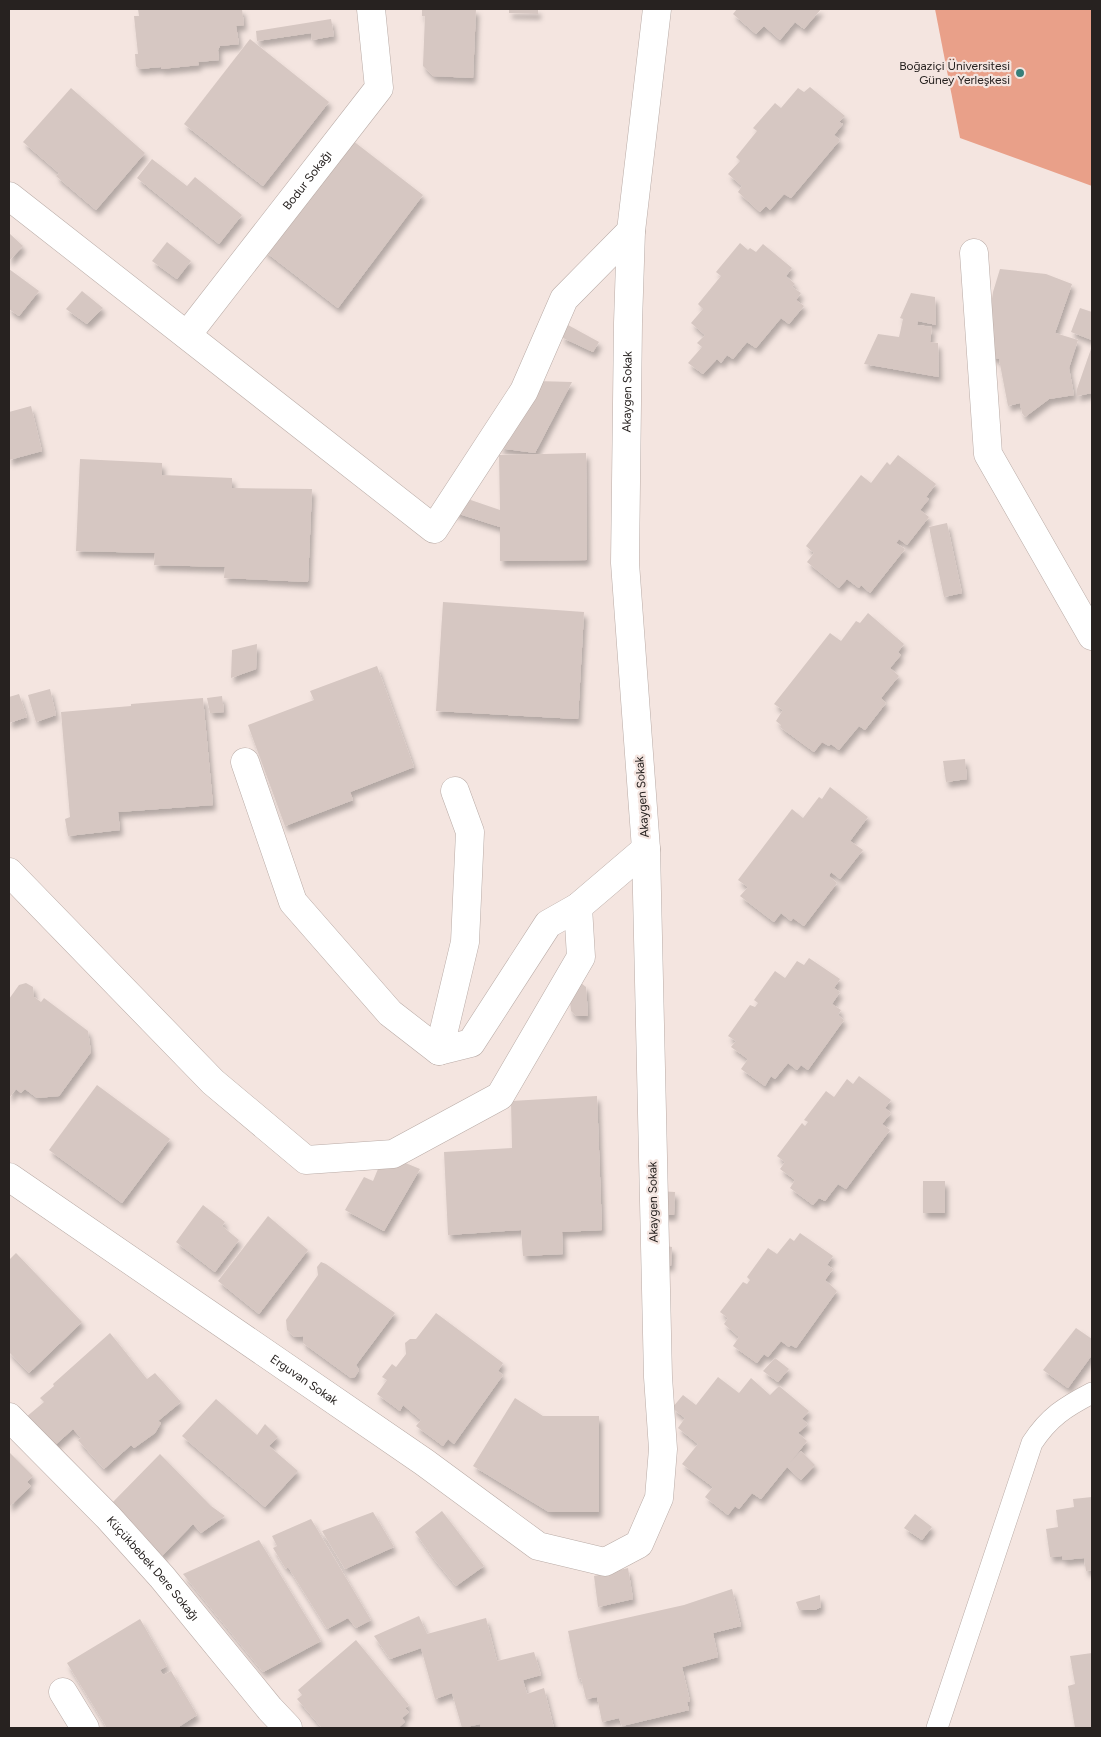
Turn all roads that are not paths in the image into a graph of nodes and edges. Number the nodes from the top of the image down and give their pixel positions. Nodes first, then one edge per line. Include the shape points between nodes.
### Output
1 (371, 9) edge
2 (658, 9) edge
3 (9, 196) edge
4 (631, 231) junction
5 (974, 253) dead end
6 (187, 335) junction
7 (1092, 636) edge
8 (245, 762) dead end
9 (455, 790) dead end
10 (646, 849) junction
11 (9, 872) edge
12 (578, 908) junction
13 (439, 1051) junction
14 (9, 1177) edge
15 (1092, 1393) edge
16 (9, 1417) edge
17 (605, 1562) joint
18 (63, 1692) dead end
19 (85, 1728) edge
20 (288, 1728) edge
21 (937, 1728) edge

1 - 6 street, Bodur Sokağı via 379,88
2 - 4 street, Akaygen Sokak
3 - 6 street
4 - 6 street via 564,299 524,391 434,529
4 - 10 street, Akaygen Sokak via 625,563
5 - 7 street via 988,454
8 - 13 street via 293,902 390,1013
9 - 13 street via 470,832 465,942
10 - 12 street
10 - 17 street, Akaygen Sokak via 658,1376 663,1449 659,1498 639,1544
11 - 12 street via 213,1082 306,1160 393,1154 500,1096 581,957
12 - 13 street via 548,924 471,1043
14 - 17 street, Erguvan Sokak via 424,1462 538,1546
15 - 21 lane via 1052,1416 1032,1443
16 - 20 street, Küçükbebek Dere Sokağı via 162,1577
18 - 19 street

